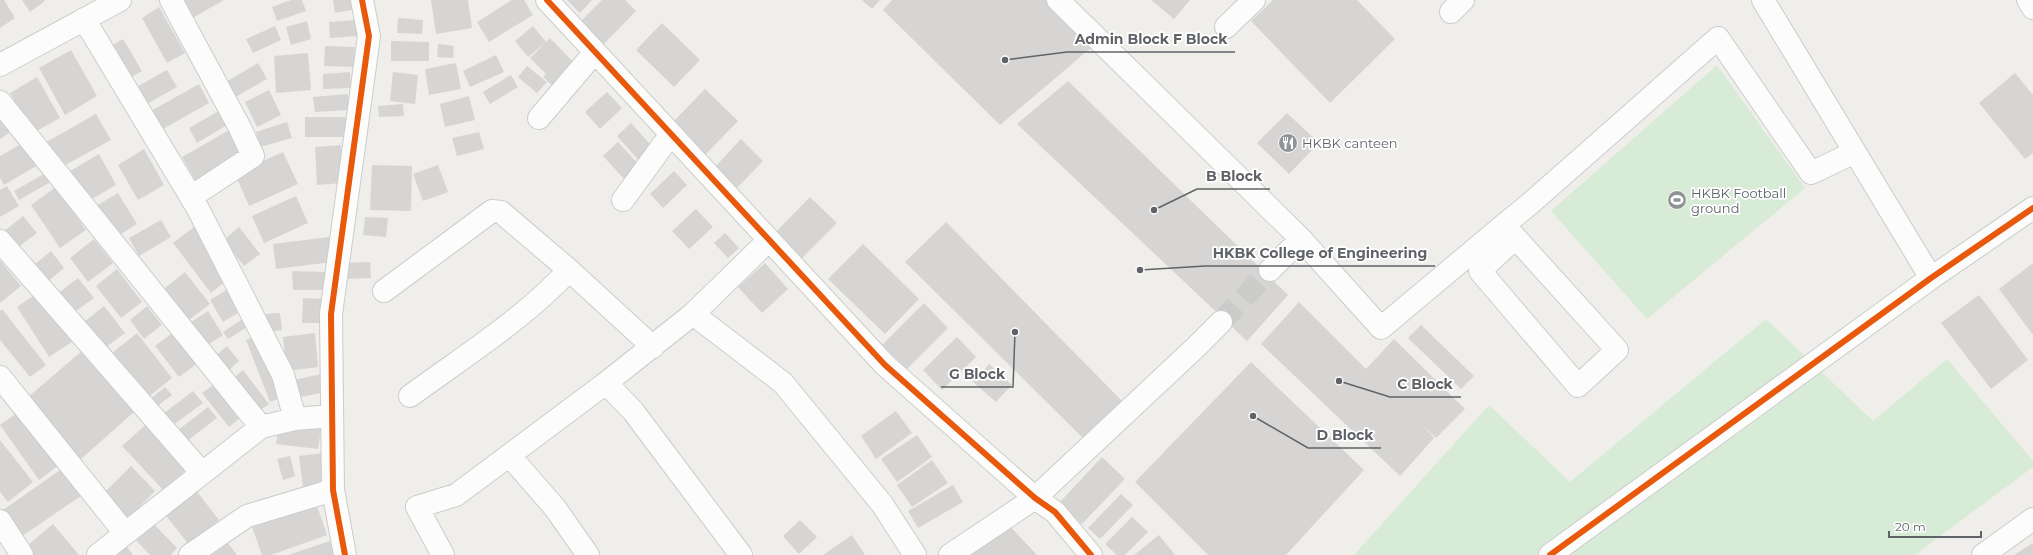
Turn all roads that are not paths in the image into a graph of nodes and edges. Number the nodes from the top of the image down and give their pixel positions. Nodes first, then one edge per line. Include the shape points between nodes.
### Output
1 (120, 0) edge
2 (170, 0) edge
3 (362, 0) edge
4 (547, 0) edge
5 (1058, 0) edge
6 (1254, 0) edge
7 (1763, 0) edge
8 (2028, 0) edge
9 (2033, 8) edge
10 (84, 19) junction
11 (1226, 27) dead end
12 (595, 52) junction
13 (0, 65) edge
14 (0, 102) edge
15 (539, 118) dead end
16 (671, 134) junction
17 (1855, 152) junction
18 (191, 197) junction
19 (623, 200) dead end
20 (2033, 208) edge
21 (1510, 232) junction
22 (1301, 239) junction
23 (769, 240) junction
24 (0, 241) edge
25 (569, 270) junction
26 (1270, 270) tunnel mouth
27 (1931, 278) junction
28 (384, 291) dead end
29 (693, 314) junction
30 (1221, 322) tunnel mouth
31 (653, 347) junction
32 (0, 377) edge
33 (606, 383) junction
34 (410, 396) dead end
35 (332, 416) junction
36 (295, 419) junction
37 (261, 426) junction
38 (510, 455) junction
39 (202, 473) junction
40 (333, 490) junction
41 (1035, 498) junction
42 (2033, 519) edge
43 (0, 521) edge
44 (125, 533) junction
45 (1986, 554) edge
46 (22, 555) edge
47 (98, 555) edge
48 (190, 555) edge
49 (345, 555) edge
50 (443, 555) edge
51 (588, 555) edge
52 (741, 555) edge
53 (915, 555) edge
54 (950, 555) edge
55 (1091, 555) edge
56 (1550, 555) edge

1 - 10 street
2 - 18 street via 254,156
3 - 35 street via 369,36 331,314
4 - 12 street
5 - 22 street
6 - 11 street
7 - 17 street
8 - 9 street
10 - 13 street
10 - 18 street
12 - 15 street
12 - 16 street
14 - 37 street
16 - 19 street
16 - 23 street
17 - 21 street via 1811,173 1718,38 1532,202
17 - 27 street
18 - 36 street via 283,375
20 - 27 street
21 - 21 street via 1617,350 1578,386 1480,271
21 - 22 street via 1381,328
22 - 26 street
23 - 29 street
23 - 41 street via 885,365
24 - 39 street
25 - 28 street via 501,212 492,211
25 - 31 street
25 - 34 street via 526,310
27 - 56 street
29 - 31 street
29 - 53 street via 783,383 882,504
30 - 41 street
31 - 33 street
32 - 44 street
33 - 38 street
33 - 52 street via 633,411
35 - 36 street
35 - 40 street
36 - 37 street
37 - 39 street
38 - 50 street via 456,495 417,507
38 - 51 street via 555,508
39 - 44 street
40 - 48 street via 247,516
40 - 49 street
41 - 54 street
41 - 55 street via 1055,512
42 - 45 street
43 - 46 street
44 - 47 street

